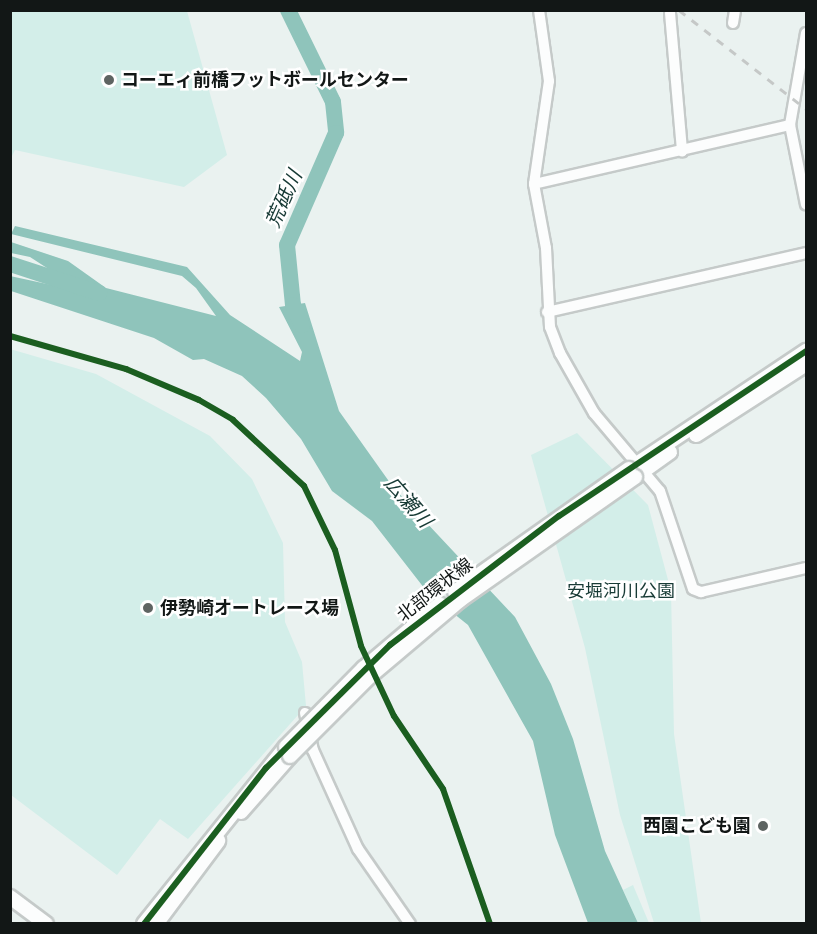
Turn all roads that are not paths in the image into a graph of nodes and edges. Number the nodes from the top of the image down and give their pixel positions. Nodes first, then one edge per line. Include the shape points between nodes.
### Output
1 (539, 10) edge
2 (735, 10) edge
3 (670, 13) dead end
4 (733, 22) dead end
5 (807, 33) edge
6 (790, 124) junction
7 (682, 151) junction
8 (534, 184) junction
9 (807, 204) edge
10 (807, 253) edge
11 (547, 312) junction
12 (807, 351) edge
13 (807, 364) edge
14 (636, 470) junction
15 (807, 568) edge
16 (305, 712) dead end
17 (288, 752) junction
18 (10, 897) edge
19 (37, 921) edge
20 (144, 924) edge
21 (156, 924) edge
22 (410, 924) edge

1 - 8 street via 549,81
2 - 4 street
3 - 7 street
5 - 6 street
6 - 7 street
6 - 9 street
7 - 8 street
8 - 11 street via 546,248
10 - 11 street
11 - 14 street via 578,387
12 - 14 street, 北部環状線
13 - 14 street, 北部環状線
14 - 15 street via 665,500 698,592
14 - 17 street, 北部環状線, bridge via 451,607
16 - 22 street via 313,750 358,849
17 - 20 street, 北部環状線
17 - 21 street, 北部環状線
18 - 19 street

